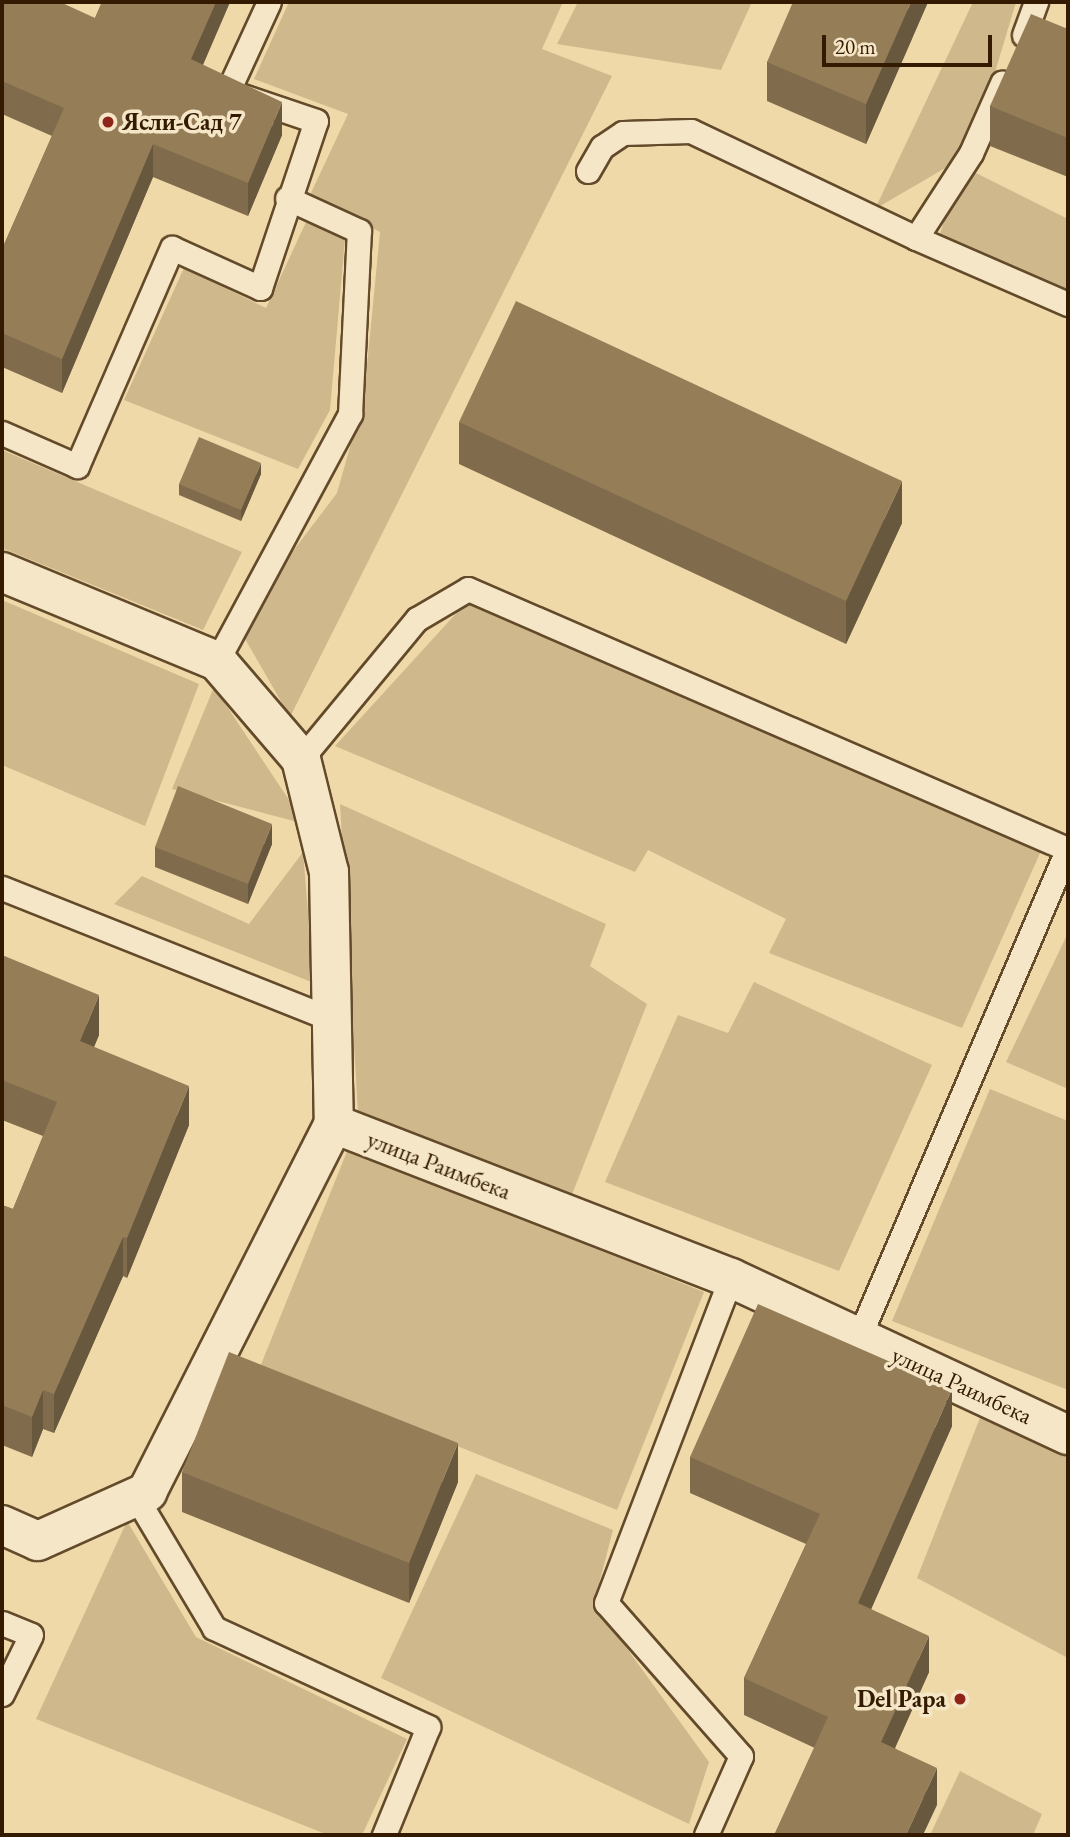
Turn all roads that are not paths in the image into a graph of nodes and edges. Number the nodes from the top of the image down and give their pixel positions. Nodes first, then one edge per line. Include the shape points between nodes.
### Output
1 (269, 2) edge
2 (1036, 2) edge
3 (1024, 35) junction
4 (1046, 44) edge
5 (587, 171) dead end
6 (287, 198) junction
7 (916, 238) junction
8 (1068, 304) edge
9 (2, 433) edge
10 (2, 572) edge
11 (217, 661) junction
12 (301, 759) junction
13 (1068, 849) edge
14 (2, 888) edge
15 (332, 1019) junction
16 (334, 1124) junction
17 (731, 1278) junction
18 (859, 1337) junction
19 (1068, 1435) edge
20 (136, 1497) junction
21 (2, 1525) edge
22 (2, 1623) edge
23 (2, 1695) edge
24 (384, 1835) edge
25 (706, 1835) edge

1 - 6 lane via 228,91 316,121
2 - 3 lane
3 - 4 lane
3 - 7 lane via 971,153
5 - 7 lane via 602,147 623,133 691,131
6 - 9 lane via 260,288 172,248 78,466
6 - 11 lane via 359,231 350,414
7 - 8 lane
10 - 11 street
11 - 12 street
12 - 13 lane via 417,619 468,589
12 - 15 street via 329,872
13 - 18 lane
14 - 15 lane
15 - 16 street
16 - 17 street, улица Раимбека
16 - 20 street, улица Раимбека via 147,1492
17 - 18 street, улица Раимбека
17 - 25 lane via 606,1603 741,1756
18 - 19 street, улица Раимбека
20 - 21 street, улица Раимбека via 38,1541
20 - 24 lane via 214,1628 428,1727
22 - 23 lane via 31,1635

